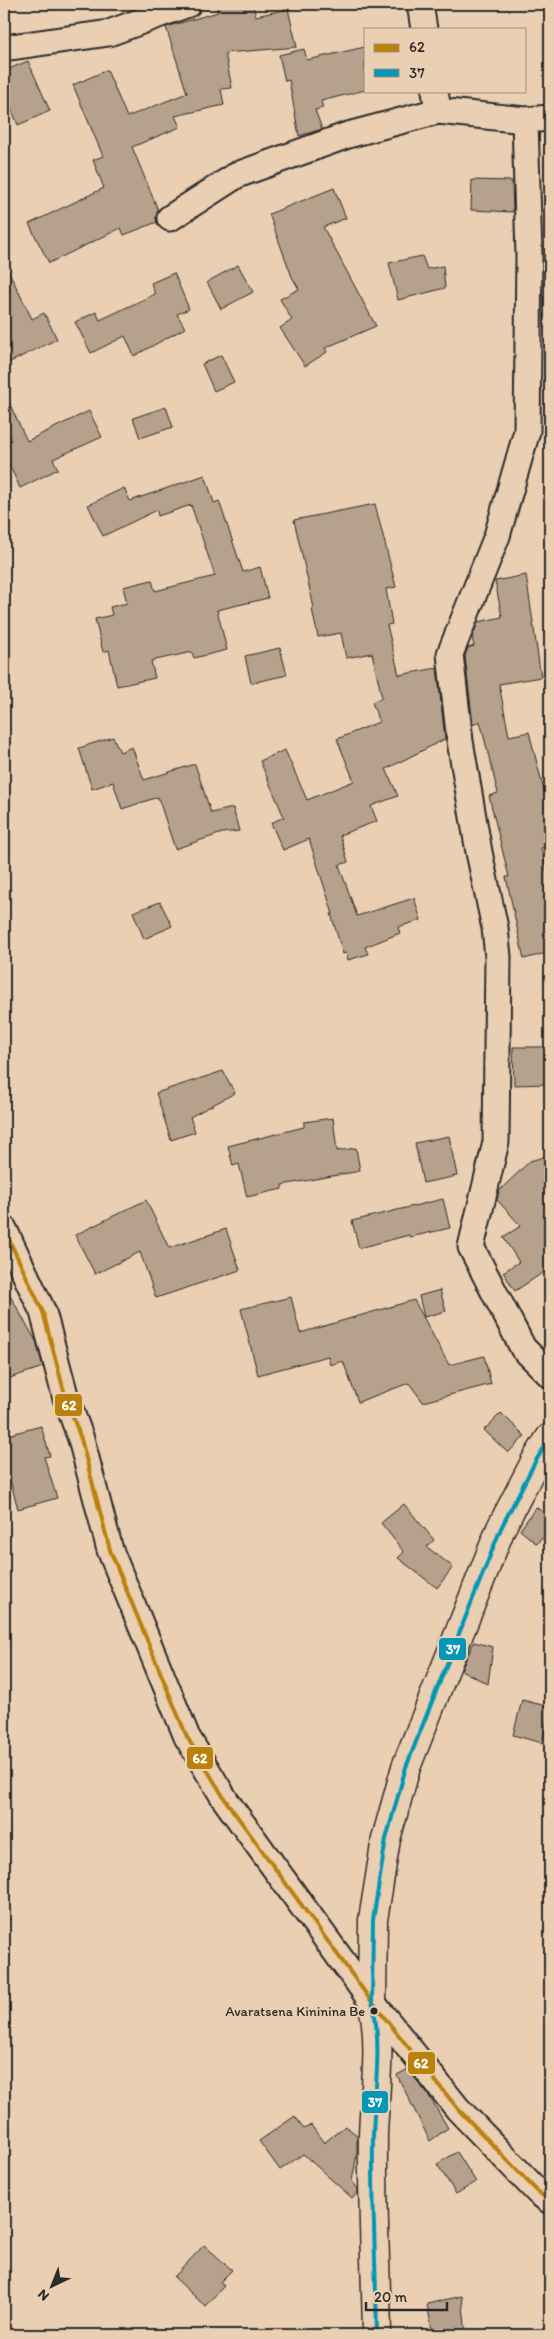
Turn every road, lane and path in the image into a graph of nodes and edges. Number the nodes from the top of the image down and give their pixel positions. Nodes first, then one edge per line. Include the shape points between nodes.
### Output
1 (188, 4) edge
2 (420, 4) edge
3 (424, 28) edge
4 (4, 48) edge
5 (436, 101) edge
6 (550, 118) edge
7 (525, 120) junction
8 (170, 218) dead end
9 (4, 1229) edge
10 (550, 1375) edge
11 (550, 1438) edge
12 (372, 2002) junction
13 (550, 2201) edge
14 (377, 2335) edge

1 - 4 street via 109,33
2 - 3 street
5 - 7 street
5 - 8 street via 237,175
6 - 7 street
7 - 10 street via 529,256 527,431 496,536 450,654 460,742 498,957 496,1142 471,1247 523,1348
9 - 12 street via 43,1312 110,1550 187,1737 226,1801
11 - 12 street via 501,1528 406,1767 386,1839 373,1920
12 - 13 street via 458,2109
12 - 14 street via 377,2080 373,2136

